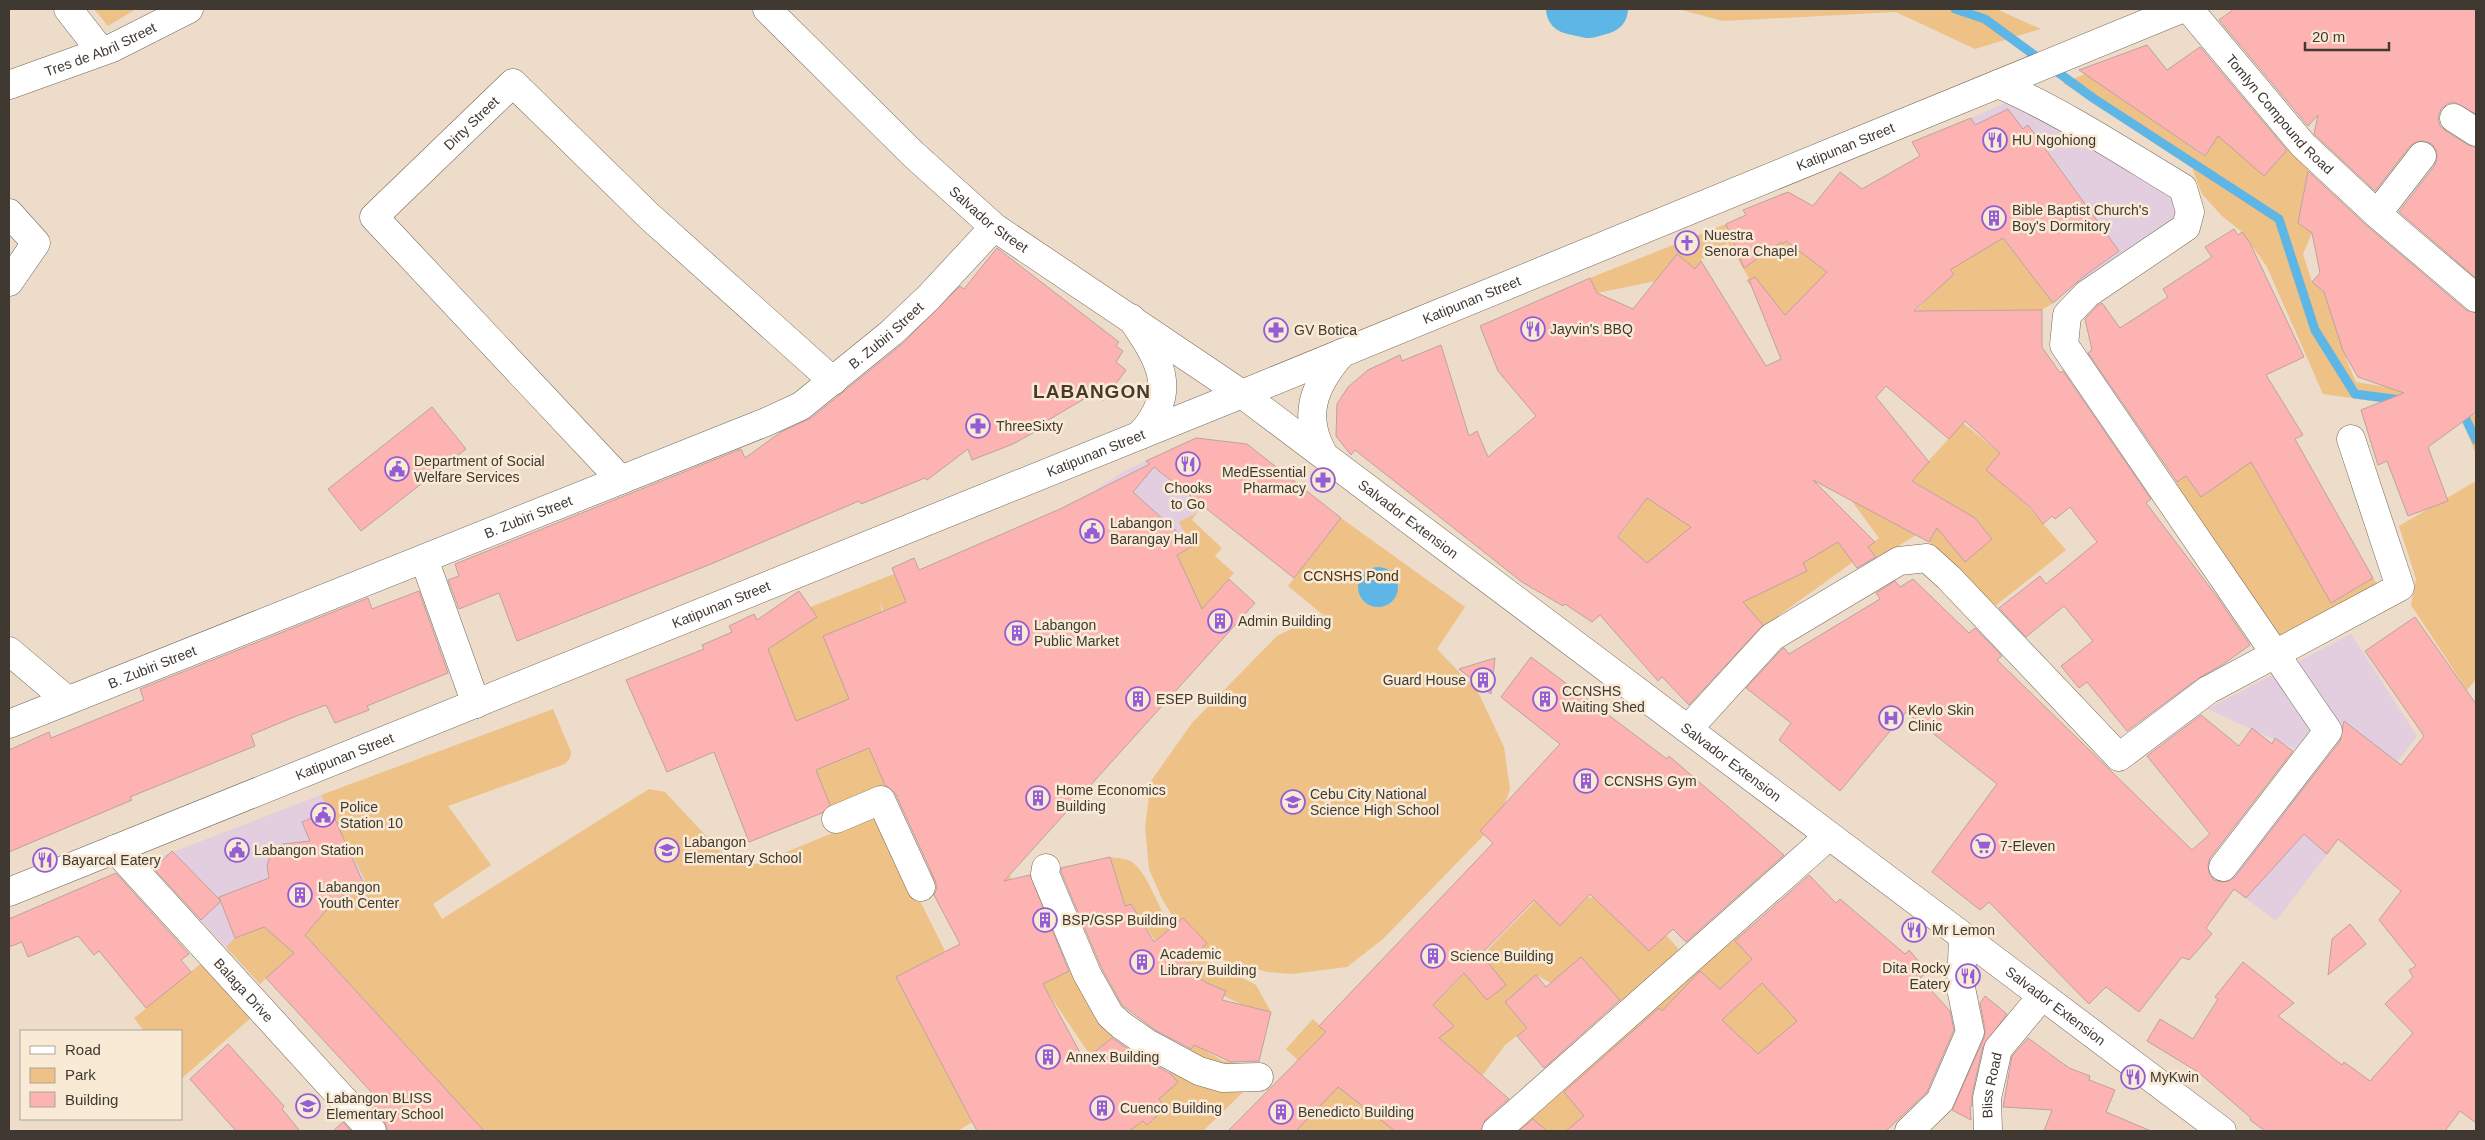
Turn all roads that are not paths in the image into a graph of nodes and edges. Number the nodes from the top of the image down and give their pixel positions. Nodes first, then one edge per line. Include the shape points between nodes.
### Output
1 (68, 9) edge
2 (189, 9) edge
3 (767, 9) edge
4 (2181, 9) edge
5 (2189, 9) edge
6 (101, 51) junction
7 (1999, 83) junction
8 (9, 85) edge
9 (2422, 156) dead end
10 (9, 213) edge
11 (2377, 214) junction
12 (994, 227) junction
13 (9, 282) edge
14 (2476, 298) edge
15 (1131, 318) junction
16 (1342, 353) junction
17 (833, 381) junction
18 (1242, 394) junction
19 (1140, 435) junction
20 (2351, 439) dead end
21 (1324, 455) junction
22 (621, 480) junction
23 (424, 559) junction
24 (9, 651) edge
25 (2275, 655) junction
26 (67, 700) junction
27 (476, 704) junction
28 (9, 724) edge
29 (1688, 729) junction
30 (836, 819) dead end
31 (1829, 836) junction
32 (115, 849) junction
33 (2223, 867) dead end
34 (1046, 868) dead end
35 (921, 887) dead end
36 (9, 892) edge
37 (1964, 937) junction
38 (2042, 996) junction
39 (1259, 1077) dead end
40 (372, 1131) edge
41 (1496, 1131) edge
42 (1909, 1131) edge
43 (1988, 1131) edge
44 (2222, 1131) edge

1 - 6 street
2 - 6 street, Tres de Abril Street
3 - 12 street, Salvador Street via 913,154
4 - 7 street, Katipunan Street
5 - 11 street, Tomlyn Compound Road via 2303,145
6 - 8 street, Tres de Abril Street
7 - 16 street, Katipunan Street
7 - 25 street via 2183,188 2190,212 2186,227 2087,294 2067,315 2064,345
9 - 11 street
10 - 13 street via 36,243
11 - 14 street, Tomlyn Compound Road
12 - 15 street, Salvador Street
12 - 17 street, B. Zubiri Street via 916,309
15 - 18 street, Salvador Street
15 - 19 street via 1157,359 1164,386 1161,403
16 - 18 street, Katipunan Street
16 - 21 street via 1320,385 1312,409 1315,438
17 - 22 street, B. Zubiri Street via 801,406
17 - 22 street, Dirty Street via 650,217 513,83 374,217
18 - 19 street, Katipunan Street
18 - 21 street, Salvador Extension
19 - 27 street, Katipunan Street
20 - 25 street via 2400,587
21 - 29 street, Salvador Extension
22 - 23 street, B. Zubiri Street
23 - 26 street, B. Zubiri Street
23 - 27 street
24 - 26 street
25 - 29 street via 2208,690 2119,757 1927,558 1899,561 1772,637
25 - 33 street via 2328,731
26 - 28 street, B. Zubiri Street
27 - 32 street, Katipunan Street
29 - 31 street, Salvador Extension
30 - 35 street via 881,800
31 - 37 street, Salvador Extension
31 - 41 street
32 - 36 street, Katipunan Street
32 - 40 street, Balaga Drive
34 - 39 street via 1045,874 1087,974 1116,1020 1147,1043 1199,1071 1223,1078
37 - 38 street, Salvador Extension
37 - 42 street via 1960,988 1970,1032 1940,1101
38 - 43 street, Bliss Road via 1998,1049 1987,1098
38 - 44 street, Salvador Extension

